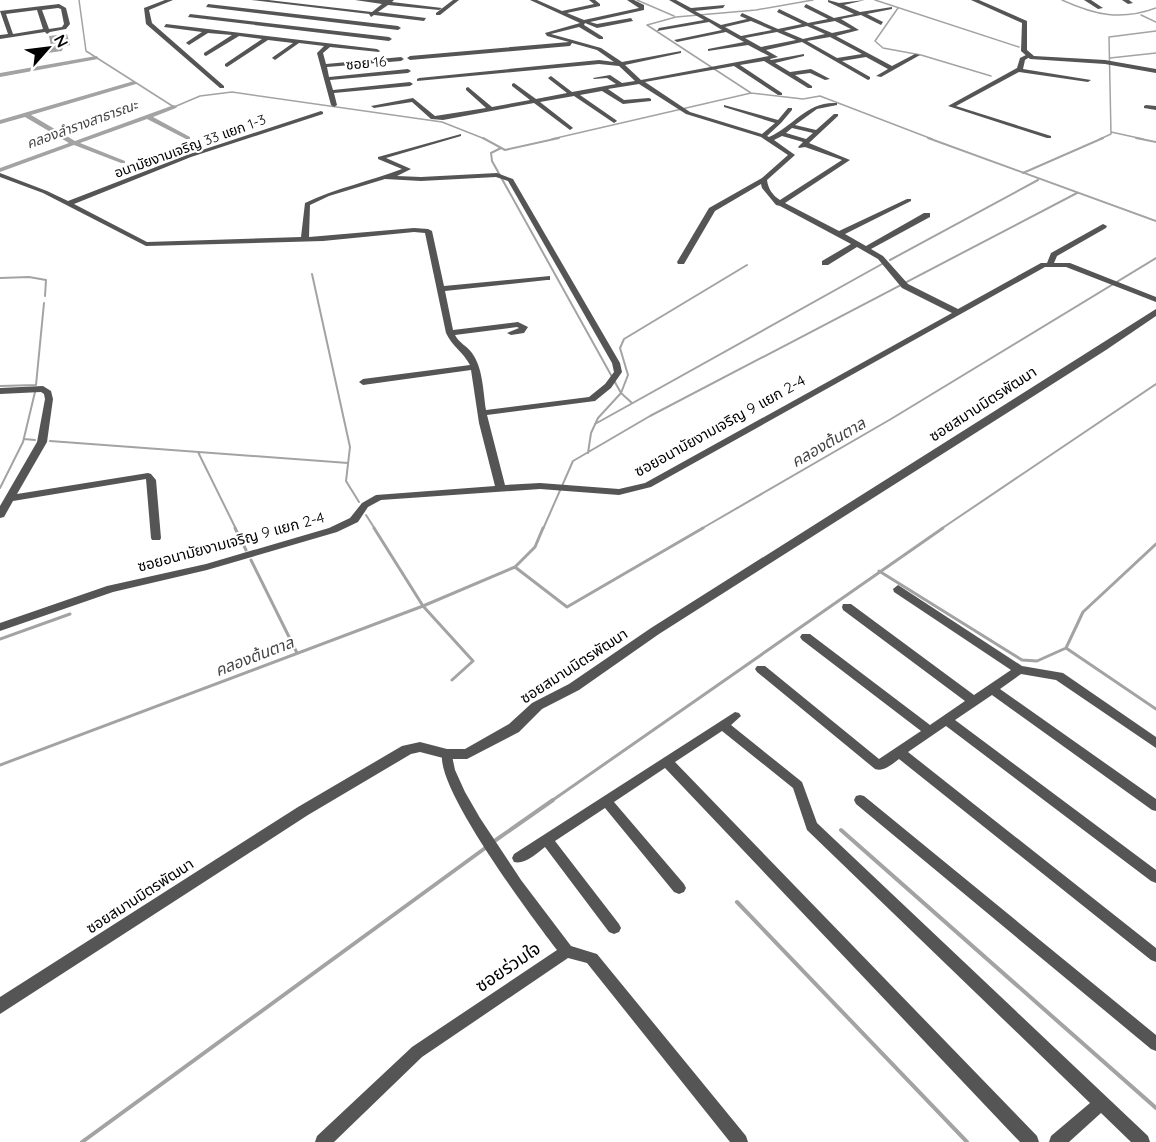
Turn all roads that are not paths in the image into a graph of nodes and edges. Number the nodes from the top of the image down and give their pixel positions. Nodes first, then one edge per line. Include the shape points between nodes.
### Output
1 (170, 0) edge
2 (254, 0) edge
3 (358, 0) edge
4 (456, 0) edge
5 (533, 0) edge
6 (592, 0) edge
7 (630, 0) edge
8 (672, 0) edge
9 (862, 0) edge
10 (974, 0) edge
11 (1087, 0) edge
12 (265, 1) edge
13 (707, 1) edge
14 (830, 1) edge
15 (392, 2) edge
16 (678, 4) junction
17 (838, 5) junction
18 (208, 6) dead end
19 (723, 6) dead end
20 (806, 6) dead end
21 (39, 8) junction
22 (1100, 8) dead end
23 (890, 9) dead end
24 (245, 10) junction
25 (689, 10) junction
26 (779, 11) dead end
27 (2, 12) edge
28 (562, 12) junction
29 (376, 13) junction
30 (860, 14) junction
31 (280, 15) junction
32 (742, 15) dead end
33 (190, 16) dead end
34 (424, 19) dead end
35 (753, 19) junction
36 (835, 19) junction
37 (631, 20) dead end
38 (708, 21) junction
39 (583, 23) junction
40 (880, 23) dead end
41 (362, 24) junction
42 (808, 24) junction
43 (264, 25) junction
44 (165, 26) dead end
45 (718, 27) junction
46 (398, 28) dead end
47 (659, 30) dead end
48 (779, 30) junction
49 (207, 31) junction
50 (725, 31) junction
51 (46, 32) junction
52 (237, 35) junction
53 (347, 35) junction
54 (831, 35) junction
55 (12, 36) junction
56 (247, 36) junction
57 (0, 38) edge
58 (601, 38) dead end
59 (739, 38) junction
60 (266, 39) junction
61 (389, 39) dead end
62 (677, 40) dead end
63 (803, 41) junction
64 (297, 42) junction
65 (573, 42) junction
66 (189, 43) dead end
67 (748, 43) junction
68 (17, 46) dead end
69 (331, 46) junction
70 (710, 50) dead end
71 (760, 50) junction
72 (377, 51) dead end
73 (679, 52) dead end
74 (206, 54) dead end
75 (802, 55) dead end
76 (866, 55) junction
77 (917, 55) dead end
78 (1028, 56) junction
79 (275, 58) dead end
80 (410, 58) dead end
81 (401, 59) dead end
82 (773, 59) junction
83 (836, 60) junction
84 (621, 64) junction
85 (227, 65) dead end
86 (736, 65) junction
87 (324, 66) junction
88 (892, 69) junction
89 (1019, 70) junction
90 (408, 71) dead end
91 (1156, 71) edge
92 (789, 74) junction
93 (879, 76) dead end
94 (551, 78) dead end
95 (596, 78) dead end
96 (827, 78) dead end
97 (868, 78) dead end
98 (327, 79) junction
99 (419, 80) dead end
100 (1088, 80) dead end
101 (639, 81) junction
102 (410, 84) dead end
103 (620, 84) junction
104 (514, 85) dead end
105 (222, 87) dead end
106 (810, 87) dead end
107 (468, 88) dead end
108 (602, 88) junction
109 (330, 92) junction
110 (572, 93) junction
111 (780, 94) dead end
112 (534, 100) junction
113 (649, 100) dead end
114 (835, 104) dead end
115 (334, 105) dead end
116 (374, 106) dead end
117 (726, 106) dead end
118 (1146, 106) dead end
119 (1156, 108) edge
120 (491, 109) junction
121 (790, 109) dead end
122 (321, 113) dead end
123 (836, 115) dead end
124 (614, 121) dead end
125 (779, 122) junction
126 (790, 126) junction
127 (570, 128) dead end
128 (819, 132) junction
129 (781, 134) junction
130 (459, 135) dead end
131 (1049, 137) dead end
132 (766, 138) junction
133 (806, 142) junction
134 (792, 155) junction
135 (0, 175) edge
136 (386, 177) junction
137 (764, 179) junction
138 (909, 200) dead end
139 (68, 204) junction
140 (778, 204) junction
141 (927, 215) dead end
142 (1103, 226) dead end
143 (838, 235) junction
144 (305, 239) junction
145 (856, 244) junction
146 (865, 249) junction
147 (681, 262) dead end
148 (825, 263) dead end
149 (1050, 264) junction
150 (547, 279) dead end
151 (440, 289) junction
152 (1156, 300) edge
153 (957, 312) junction
154 (1156, 312) edge
155 (450, 333) junction
156 (511, 333) dead end
157 (475, 367) junction
158 (363, 382) dead end
159 (0, 391) edge
160 (482, 412) junction
161 (501, 489) junction
162 (11, 498) junction
163 (0, 515) edge
164 (156, 538) dead end
165 (898, 589) dead end
166 (847, 607) dead end
167 (0, 627) edge
168 (806, 637) dead end
169 (761, 669) dead end
170 (1019, 670) junction
171 (992, 689) junction
172 (974, 701) junction
173 (735, 716) dead end
174 (947, 720) junction
175 (723, 724) junction
176 (929, 731) junction
177 (1156, 743) edge
178 (900, 753) junction
179 (447, 754) junction
180 (667, 762) junction
181 (860, 800) dead end
182 (606, 802) junction
183 (1156, 806) edge
184 (548, 841) junction
185 (519, 858) dead end
186 (1156, 877) edge
187 (679, 888) dead end
188 (614, 928) dead end
189 (566, 951) junction
190 (1156, 956) edge
191 (0, 1006) edge
192 (1156, 1044) edge
193 (1101, 1103) junction
194 (323, 1142) edge
195 (740, 1142) edge
196 (1031, 1142) edge
197 (1057, 1142) edge
198 (1142, 1142) edge

1 - 105 street via 146,9 149,24
2 - 12 street
3 - 15 street
4 - 15 street via 438,11
5 - 28 street
6 - 28 street via 598,5
7 - 39 street via 642,9
8 - 16 street
9 - 17 street
10 - 78 street via 1025,22 1024,51
11 - 22 street
12 - 24 street
12 - 29 street
13 - 16 street
14 - 17 street
15 - 29 street
16 - 25 street
17 - 30 street
18 - 24 street
19 - 25 street
20 - 36 street
21 - 27 street
21 - 51 street
21 - 51 street via 59,6 64,11 66,26
23 - 30 street
24 - 31 street
25 - 38 street
26 - 42 street
27 - 55 street
28 - 39 street
29 - 34 street
29 - 41 street
30 - 36 street
30 - 40 street
31 - 41 street
31 - 43 street
32 - 35 street
33 - 43 street
35 - 45 street
35 - 48 street
36 - 42 street
36 - 54 street via 856,30
37 - 39 street via 597,26
38 - 45 street
38 - 47 street
39 - 58 street
39 - 65 street via 548,33
41 - 46 street
41 - 53 street
42 - 48 street
42 - 54 street
43 - 53 street
43 - 56 street
44 - 49 street
45 - 50 street
48 - 59 street
48 - 63 street
49 - 52 street
49 - 66 street
50 - 59 street
50 - 62 street
51 - 55 street
52 - 56 street
52 - 74 street
53 - 61 street
53 - 69 street
54 - 63 street
54 - 76 street
55 - 57 street
55 - 68 street
56 - 60 street
59 - 67 street
60 - 64 street
60 - 85 street
63 - 71 street
63 - 83 street
64 - 69 street
64 - 79 street
65 - 80 street
65 - 84 street
67 - 70 street
67 - 71 street
69 - 72 street
69 - 87 street via 321,55
71 - 82 street
73 - 84 street
75 - 82 street
76 - 83 street
76 - 88 street
77 - 88 street
78 - 89 street via 1022,59
78 - 91 street via 1105,62
81 - 87 street
82 - 86 street
82 - 92 street
83 - 97 street
84 - 99 street via 598,62
84 - 101 street
86 - 101 street
86 - 111 street
87 - 98 street
88 - 93 street
89 - 100 street
89 - 131 street via 951,106
90 - 98 street, ซอย 16
92 - 96 street via 811,71
92 - 106 street
94 - 110 street
95 - 103 street via 608,76
98 - 109 street
101 - 103 street
101 - 132 street via 680,108
102 - 109 street
103 - 108 street
104 - 112 street
107 - 120 street
108 - 110 street
108 - 113 street via 623,102
109 - 115 street
110 - 112 street
110 - 124 street
112 - 120 street
112 - 127 street
114 - 126 street via 818,105
116 - 120 street via 413,100 436,119
117 - 125 street
118 - 119 street
121 - 125 street
122 - 139 street, อนามัยงามเจริญ 33 แยก 1-3 via 189,156
123 - 128 street
125 - 132 street
126 - 128 street
126 - 129 street
128 - 133 street
129 - 132 street
129 - 133 street
130 - 136 street via 380,159 408,169
132 - 134 street
133 - 134 street
133 - 140 street via 847,160
134 - 137 street
135 - 139 street
136 - 144 street via 307,204
136 - 160 street via 507,177 616,363 618,372 592,399
137 - 140 street via 765,188
137 - 147 street via 712,210
138 - 143 street
139 - 144 street via 146,244
140 - 143 street
141 - 146 street
142 - 149 street, ซอยอนามัยงามเจริญ 9 แยก 2-4 via 1054,255
143 - 145 street
144 - 151 street via 428,231
145 - 146 street
145 - 148 street
146 - 153 street via 885,260 902,284
149 - 152 street via 1067,265
149 - 153 street, ซอยอนามัยงามเจริญ 9 แยก 2-4
150 - 151 street
151 - 155 street
153 - 161 street, ซอยอนามัยงามเจริญ 9 แยก 2-4 via 648,485 619,492 560,487
154 - 179 street, ซอยสมานมิตรพัฒนา via 664,625 574,687 537,706 514,728 467,754
155 - 156 street via 518,324 524,327 521,332
155 - 157 street
157 - 158 street
157 - 160 street
159 - 162 street via 43,389 50,399 42,442
160 - 161 street
161 - 167 street, ซอยอนามัยงามเจริญ 9 แยก 2-4 via 379,497 364,505 354,520 333,530 207,567 101,592
162 - 163 street
162 - 164 street via 148,476
165 - 170 street
166 - 172 street
168 - 176 street
169 - 178 street via 879,766
170 - 171 street
170 - 177 street via 1059,676
171 - 172 street
171 - 183 street
172 - 174 street
173 - 175 street
174 - 176 street
174 - 186 street
175 - 180 street
175 - 193 street via 798,785 812,826
176 - 178 street
178 - 190 street
179 - 189 street, ซอยร่วมใจ via 451,778 477,824
179 - 191 street, ซอยสมานมิตรพัฒนา via 420,747 407,750 303,811
180 - 182 street
180 - 196 street
181 - 192 street
182 - 184 street
182 - 187 street
184 - 185 street
184 - 188 street
189 - 194 street, ซอยร่วมใจ via 417,1052
189 - 195 street via 592,958
193 - 197 street
193 - 198 street

